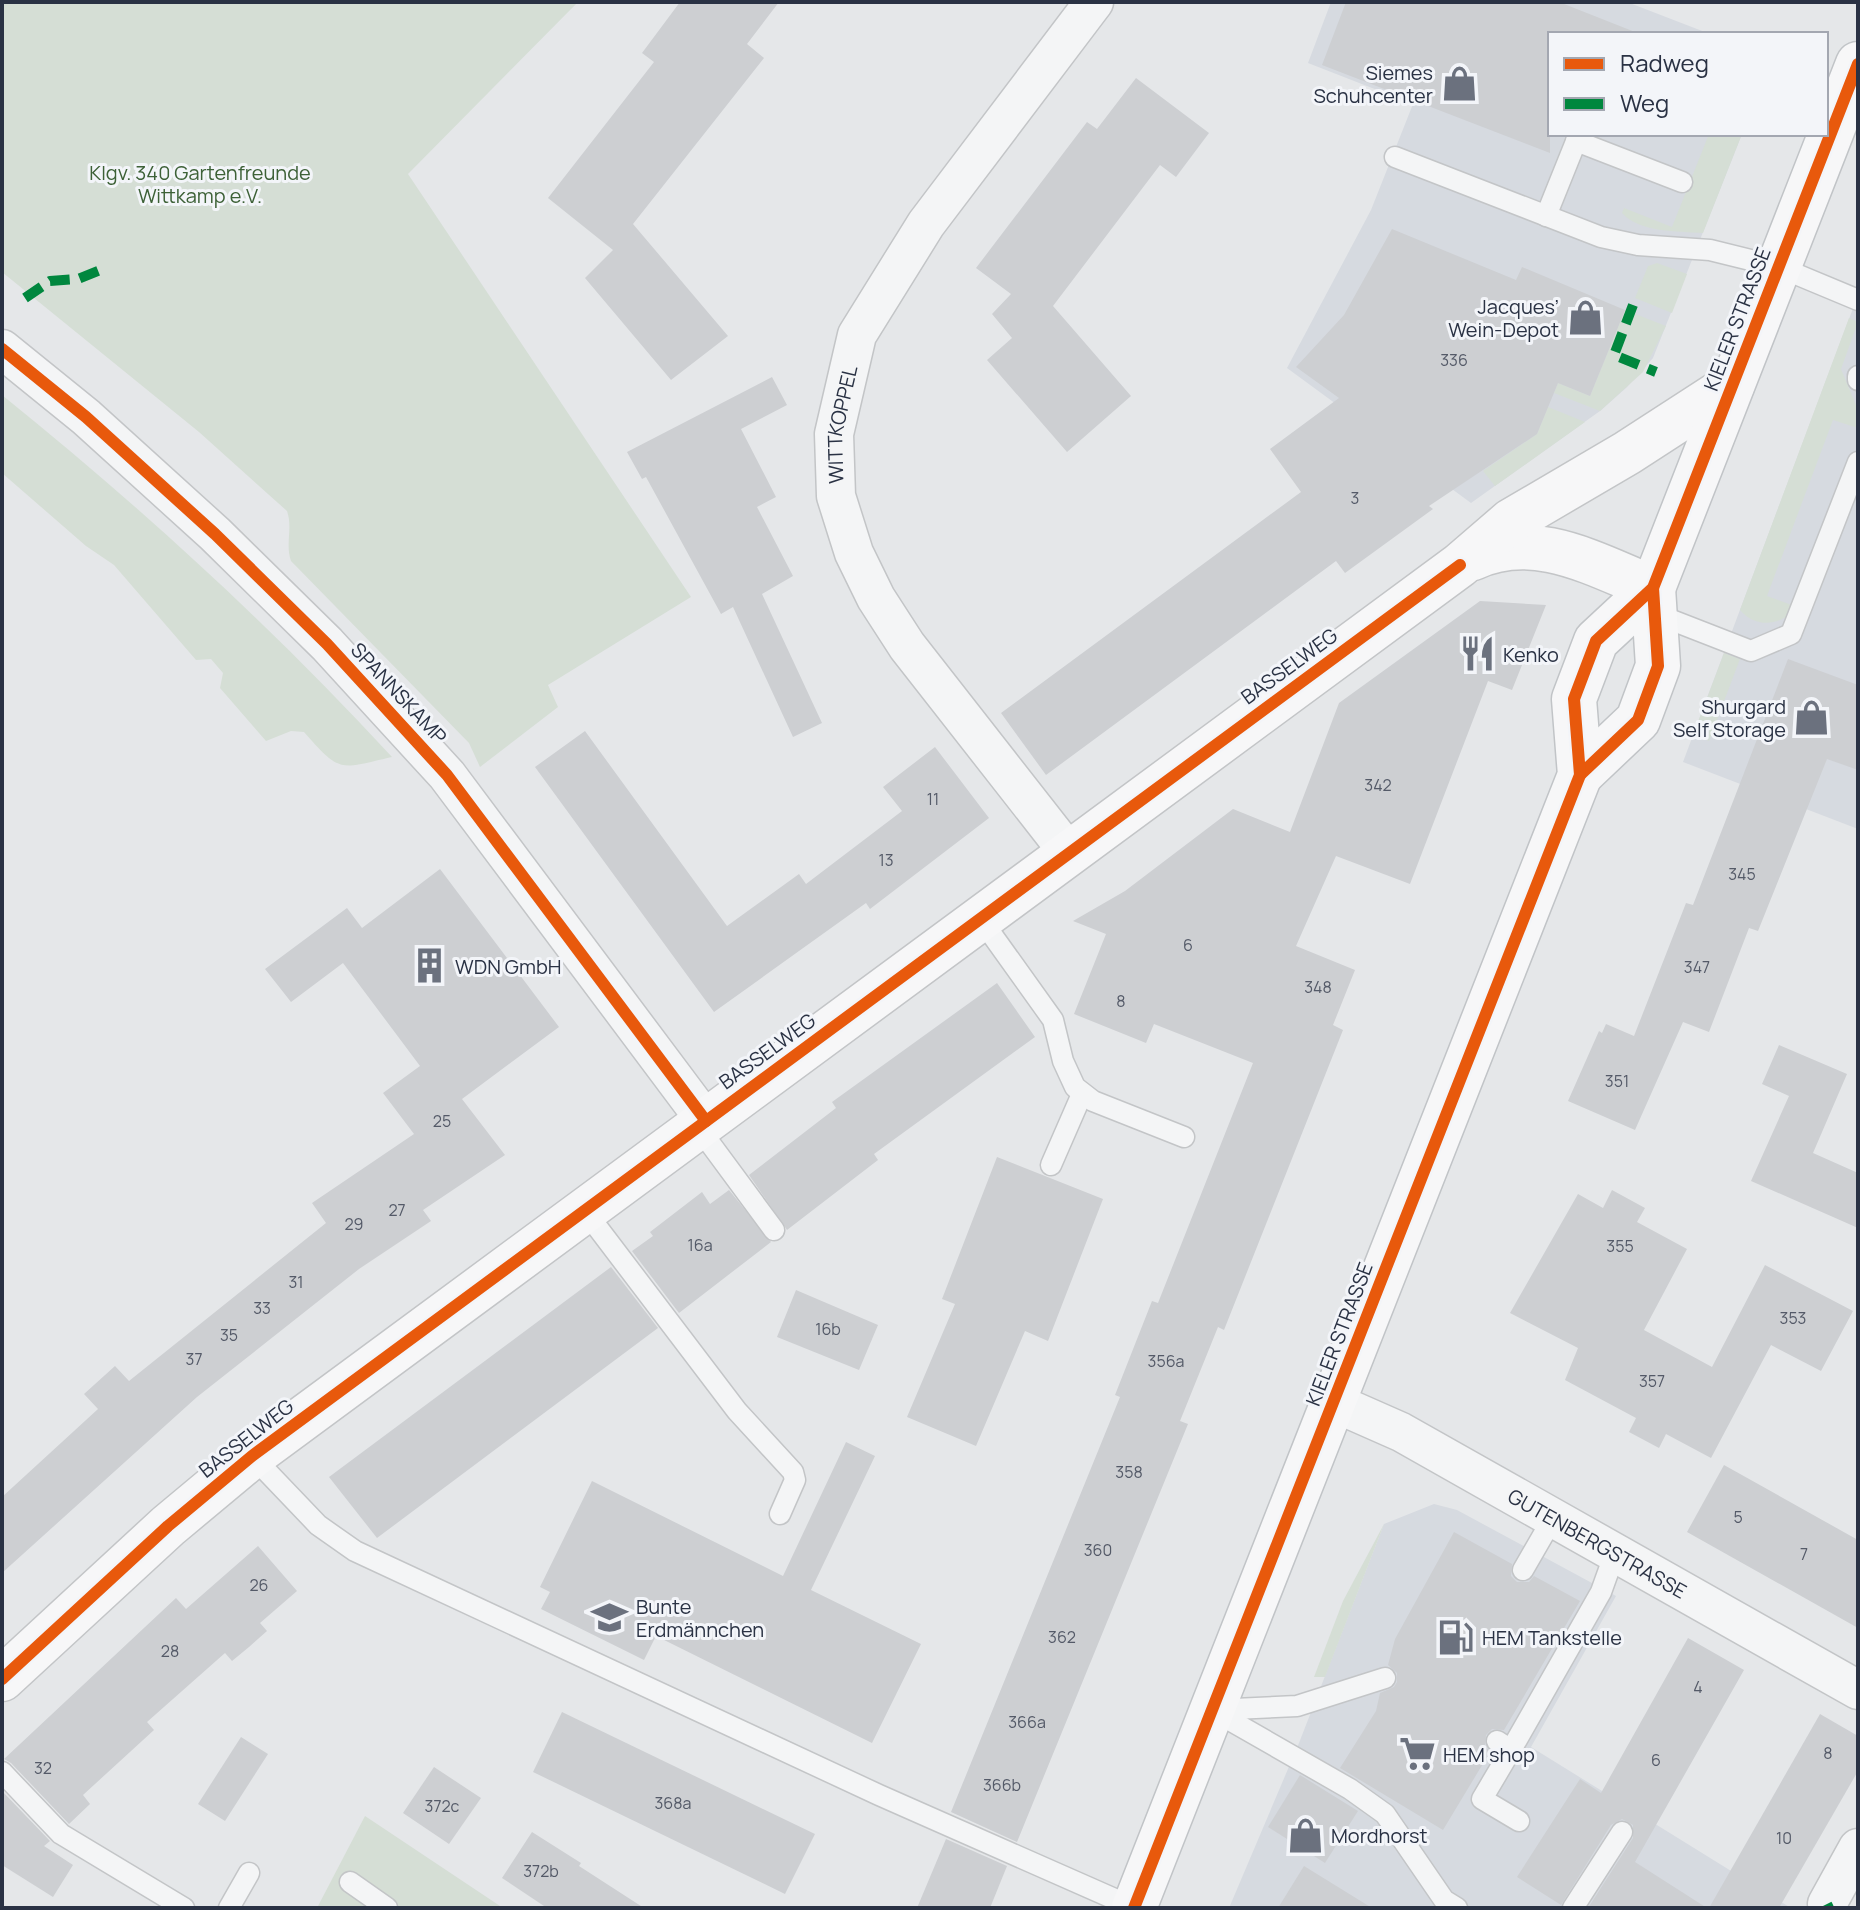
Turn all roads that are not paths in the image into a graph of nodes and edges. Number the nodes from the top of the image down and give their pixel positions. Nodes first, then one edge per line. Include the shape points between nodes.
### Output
1 (1094, 2) edge
2 (1858, 64) edge
3 (1828, 125) edge
4 (1578, 137) edge
5 (1822, 137) edge
6 (1395, 157) dead end
7 (1682, 182) dead end
8 (1546, 216) junction
9 (1779, 267) junction
10 (1858, 300) edge
11 (2, 349) edge
12 (1732, 385) junction
13 (1858, 462) edge
14 (1460, 565) junction
15 (1654, 601) junction
16 (1580, 775) junction
17 (1069, 853) junction
18 (980, 918) junction
19 (1082, 1094) junction
20 (702, 1124) junction
21 (1184, 1137) dead end
22 (1051, 1165) dead end
23 (585, 1211) junction
24 (774, 1230) dead end
25 (1333, 1402) junction
26 (252, 1456) junction
27 (780, 1514) dead end
28 (1553, 1518) junction
29 (1615, 1553) junction
30 (1523, 1570) dead end
31 (1385, 1678) dead end
32 (2, 1679) edge
33 (1858, 1690) edge
34 (1212, 1710) junction
35 (2, 1772) edge
36 (1519, 1821) dead end
37 (1622, 1832) dead end
38 (1858, 1848) edge
39 (249, 1873) dead end
40 (350, 1882) dead end
41 (1827, 1904) dead end
42 (184, 1908) edge
43 (229, 1908) edge
44 (387, 1908) edge
45 (1134, 1908) edge
46 (1457, 1908) edge
47 (1573, 1908) edge

1 - 17 street, WITTKOPPEL via 926,224 857,335 834,434 836,496 854,553 876,598 907,646
2 - 3 street, KIELER STRASSE
4 - 7 lane
4 - 8 lane
5 - 9 street, KIELER STRASSE
6 - 8 lane
8 - 9 lane via 1619,242 1710,250
9 - 10 lane
9 - 12 street, KIELER STRASSE
11 - 20 street, SPANNSKAMP via 215,534 327,644 447,775
12 - 14 street, BASSELWEG via 1511,521
12 - 15 street, KIELER STRASSE
13 - 15 lane via 1791,634 1751,651
14 - 15 street, BASSELWEG via 1500,547 1534,545 1574,557
14 - 17 street, BASSELWEG
15 - 16 street, KIELER STRASSE via 1658,666 1637,724
15 - 16 street, KIELER STRASSE via 1596,641 1574,699
16 - 25 street, KIELER STRASSE
17 - 18 street, BASSELWEG
18 - 19 lane via 1041,998 1069,1077
18 - 20 street, BASSELWEG
19 - 21 lane
19 - 22 lane
20 - 23 street, BASSELWEG
20 - 24 lane
23 - 26 street, BASSELWEG
23 - 27 lane via 737,1411 793,1472 795,1480
25 - 28 street, GUTENBERGSTRASSE via 1401,1432
25 - 34 street, KIELER STRASSE
26 - 32 street, BASSELWEG
26 - 45 lane via 318,1525 355,1551
28 - 29 street, GUTENBERGSTRASSE
28 - 30 lane
29 - 33 street, GUTENBERGSTRASSE
29 - 36 lane via 1601,1592 1504,1746 1482,1799
31 - 34 lane via 1297,1706
34 - 45 street, KIELER STRASSE
34 - 46 lane via 1385,1814 1444,1900
35 - 42 lane via 61,1834
37 - 47 lane
38 - 41 street
39 - 43 lane
40 - 44 lane

